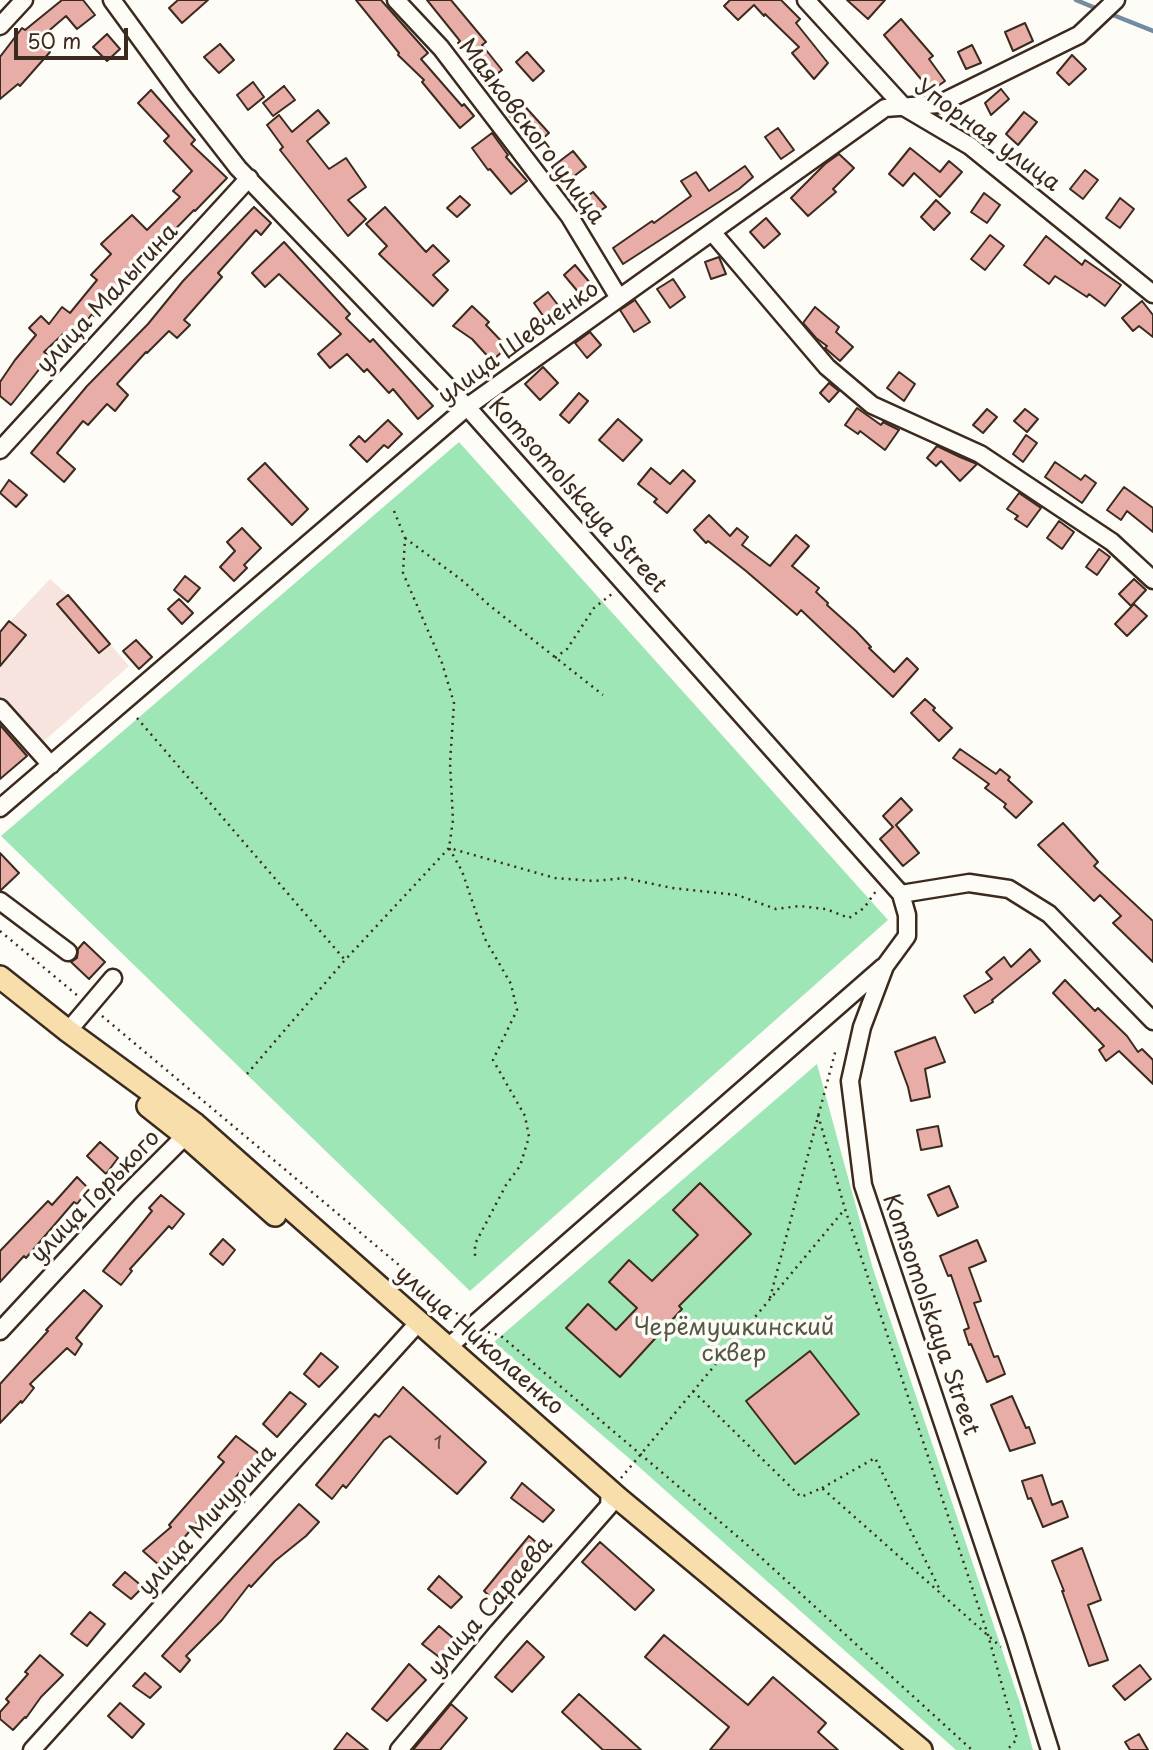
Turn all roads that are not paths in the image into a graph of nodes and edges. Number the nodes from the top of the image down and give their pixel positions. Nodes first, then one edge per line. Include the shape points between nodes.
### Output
1 (24, 0) edge
2 (113, 0) edge
3 (396, 0) edge
4 (806, 0) edge
5 (1116, 0) edge
6 (0, 26) edge
7 (904, 107) junction
8 (249, 178) junction
9 (712, 232) junction
10 (1153, 294) edge
11 (619, 298) junction
12 (467, 407) junction
13 (0, 450) edge
14 (1153, 580) edge
15 (0, 708) edge
16 (51, 765) junction
17 (0, 807) edge
18 (901, 894) junction
19 (0, 901) edge
20 (68, 952) dead end
21 (885, 966) junction
22 (0, 977) edge
23 (113, 978) dead end
24 (0, 990) edge
25 (1153, 1021) edge
26 (68, 1031) junction
27 (190, 1130) junction
28 (415, 1326) junction
29 (0, 1331) edge
30 (447, 1348) junction
31 (610, 1499) junction
32 (32, 1750) edge
33 (399, 1750) edge
34 (907, 1750) edge
35 (920, 1750) edge
36 (1050, 1750) edge

1 - 6 street
2 - 8 street, Komsomolskaya Street
3 - 11 street, Маяковского улица via 441,48 570,217
4 - 7 street, Упорная улица
5 - 7 street, улица Шевченко via 1079,35 939,104
7 - 9 street, улица Шевченко via 885,108
7 - 10 street, Упорная улица via 970,146
8 - 12 street, Komsomolskaya Street
8 - 13 street, улица Малыгина
9 - 11 street, улица Шевченко
9 - 14 street via 827,367 873,405 980,454 1112,542
11 - 12 street, улица Шевченко
12 - 16 street, улица Шевченко
12 - 18 street, Komsomolskaya Street
15 - 16 street
16 - 17 street, улица Шевченко
18 - 21 street, Komsomolskaya Street via 907,936
18 - 25 street via 970,883 1009,889 1049,914
19 - 20 street
21 - 30 street
21 - 36 street, Komsomolskaya Street via 862,1027 849,1081 863,1185
22 - 26 main road, улица Николаенко
23 - 26 street
24 - 27 main road, улица Николаенко
26 - 27 main road, улица Николаенко
27 - 28 main road, улица Николаенко
27 - 29 street, улица Горького
28 - 30 main road, улица Николаенко
28 - 31 main road, улица Николаенко
28 - 32 street, улица Мичурина
30 - 31 main road, улица Николаенко
31 - 33 street, улица Сараева
31 - 34 main road, улица Николаенко
31 - 35 main road, улица Николаенко

